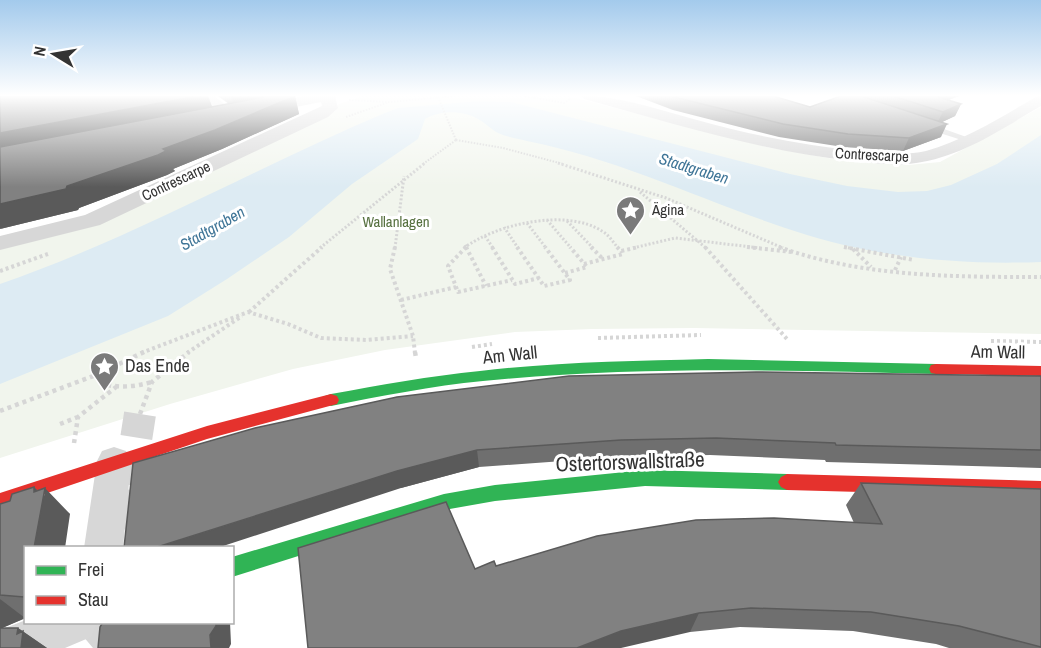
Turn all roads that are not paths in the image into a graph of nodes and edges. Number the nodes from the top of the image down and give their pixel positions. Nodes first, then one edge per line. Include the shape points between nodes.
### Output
1 (295, 126) edge
2 (707, 126) edge
3 (928, 126) edge
4 (992, 126) edge
5 (968, 139) junction
6 (0, 243) edge
7 (1041, 371) edge
8 (114, 461) junction
9 (1041, 489) edge
10 (0, 501) edge
11 (102, 546) edge
12 (234, 566) edge
13 (71, 624) edge
14 (12, 648) edge

1 - 6 street, Contrescarpe via 92,220
2 - 5 street, Contrescarpe via 773,143 854,156 913,159
3 - 5 lane
4 - 5 street, Contrescarpe
7 - 8 main road, Am Wall via 639,364 565,367 420,383 282,410
8 - 10 main road, Am Wall
8 - 11 street
9 - 12 main road, Ostertorswallstraße via 645,478 547,487 444,502
13 - 14 street

